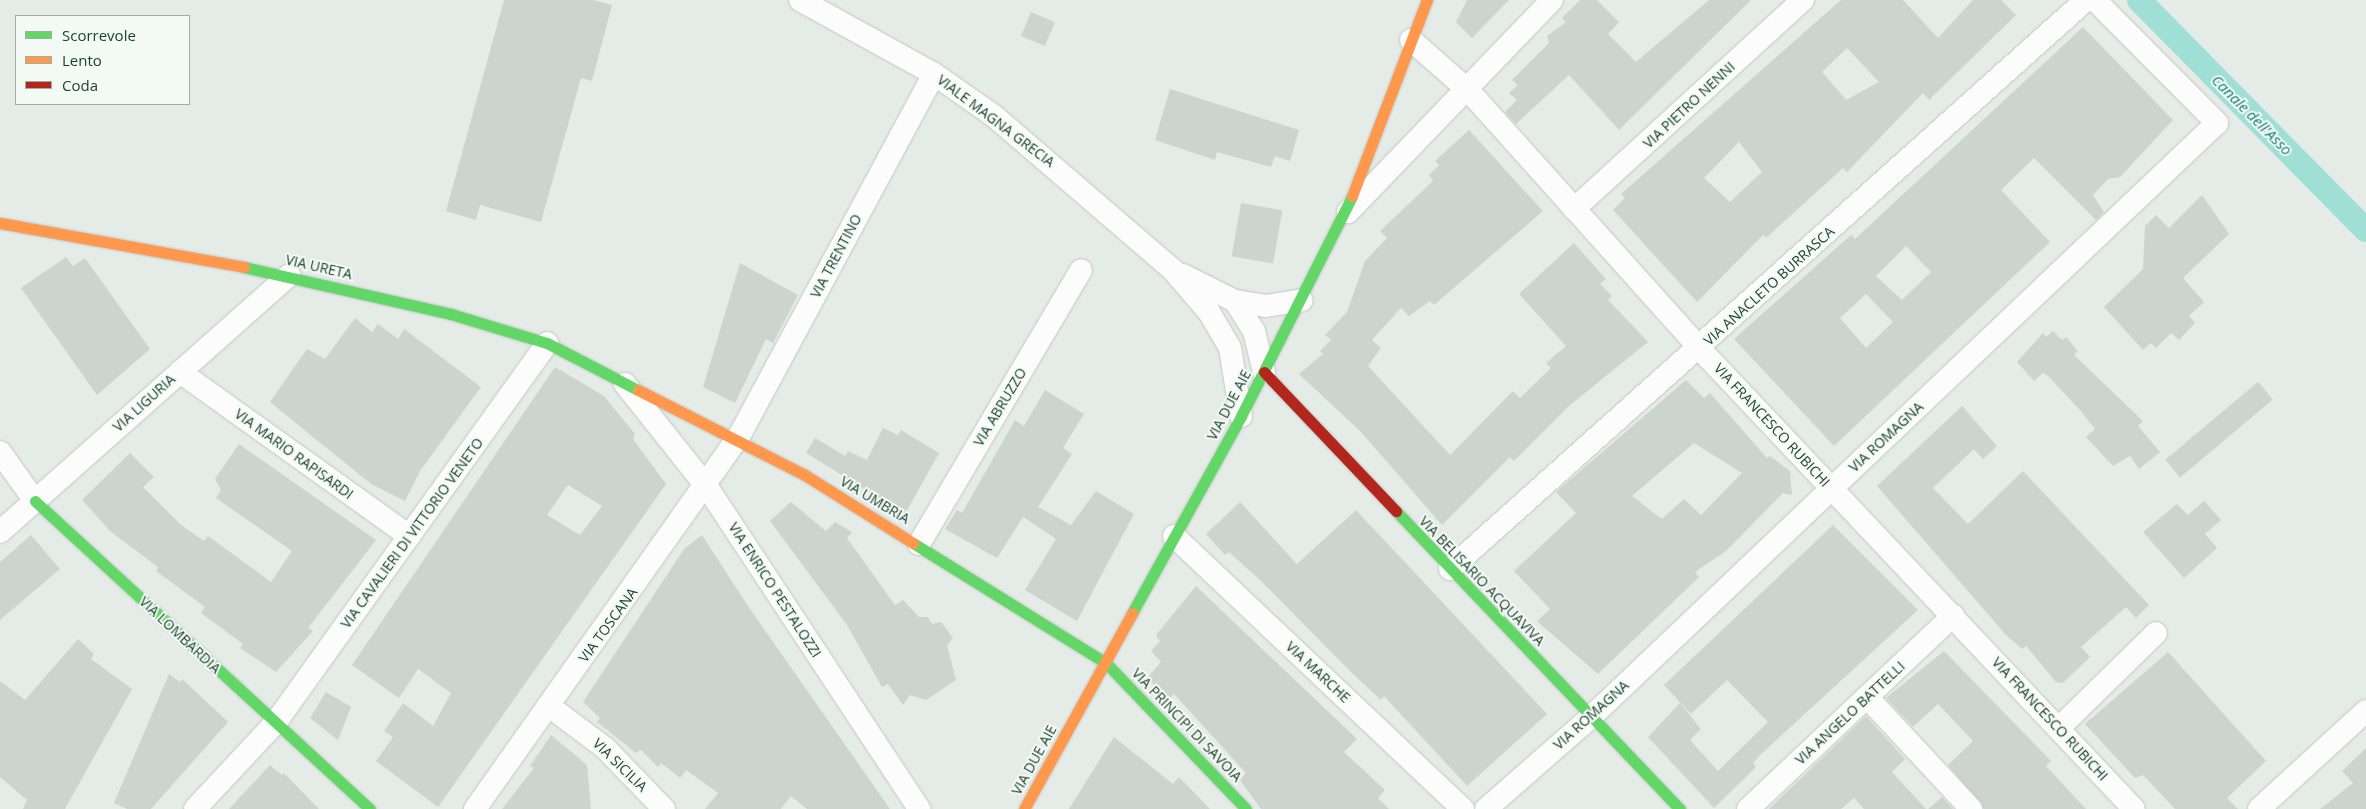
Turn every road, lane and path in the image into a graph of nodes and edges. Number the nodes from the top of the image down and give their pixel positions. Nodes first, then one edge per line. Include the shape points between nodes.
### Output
1 (800, 0) edge
2 (1427, 0) edge
3 (1552, 0) edge
4 (1803, 0) edge
5 (2086, 0) edge
6 (2095, 0) edge
7 (1411, 40) junction
8 (934, 74) junction
9 (1468, 90) junction
10 (1574, 210) junction
11 (1344, 216) junction
12 (0, 223) edge
13 (1081, 270) dead end
14 (1173, 270) junction
15 (289, 275) junction
16 (1302, 300) junction
17 (1235, 302) junction
18 (548, 343) junction
19 (1230, 348) junction
20 (1700, 349) junction
21 (180, 372) junction
22 (1264, 372) junction
23 (620, 378) junction
24 (1241, 416) junction
25 (738, 438) junction
26 (0, 452) edge
27 (707, 487) junction
28 (1832, 488) junction
29 (35, 501) junction
30 (0, 532) edge
31 (409, 536) junction
32 (1174, 536) junction
33 (919, 544) junction
34 (1450, 569) junction
35 (1953, 616) junction
36 (2156, 633) dead end
37 (1106, 662) junction
38 (1867, 697) junction
39 (550, 706) junction
40 (2366, 711) edge
41 (1591, 717) junction
42 (276, 722) junction
43 (2060, 727) junction
44 (195, 809) edge
45 (370, 809) edge
46 (475, 809) edge
47 (664, 809) edge
48 (918, 809) edge
49 (1024, 809) edge
50 (1246, 809) edge
51 (1463, 809) edge
52 (1486, 809) edge
53 (1680, 809) edge
54 (1748, 809) edge
55 (1971, 809) edge
56 (2134, 809) edge
57 (2259, 809) edge

1 - 8 street, VIALE MAGNA GRECIA
2 - 7 street, VIA DUE AIE
3 - 9 street
4 - 10 street, VIA PIETRO NENNI
5 - 20 street, VIA ANACLETO BURRASCA
6 - 28 street, VIA ROMAGNA via 2217,123
7 - 9 street, VIA FRANCESCO RUBICHI
7 - 11 street, VIA DUE AIE
8 - 14 street, VIALE MAGNA GRECIA via 1055,164
8 - 25 street, VIA TRENTINO
9 - 10 street, VIA FRANCESCO RUBICHI
9 - 11 street
10 - 20 street, VIA FRANCESCO RUBICHI
11 - 16 street, VIA DUE AIE
12 - 15 street, VIA URETA
13 - 33 street, VIA ABRUZZO
14 - 17 street, VIALE MAGNA GRECIA
14 - 19 street, VIALE MAGNA GRECIA via 1209,312
15 - 18 street, VIA URETA via 452,314
15 - 21 street, VIA LIGURIA
16 - 17 street, VIALE MAGNA GRECIA via 1266,306
16 - 22 street, VIA DUE AIE
17 - 22 street, VIALE MAGNA GRECIA via 1254,331
18 - 23 street, VIA URETA
18 - 31 street, VIA CAVALIERI DI VITTORIO VENETO
19 - 22 street, VIALE MAGNA GRECIA
19 - 24 street, VIALE MAGNA GRECIA
20 - 28 street, VIA FRANCESCO RUBICHI
20 - 34 street, VIA ANACLETO BURRASCA
21 - 29 street, VIA LIGURIA
21 - 31 street, VIA MARIO RAPISARDI
22 - 24 street, VIA DUE AIE
22 - 34 street, VIA BELISARIO ACQUAVIVA
23 - 25 street, VIA UMBRIA
23 - 27 street, VIA ENRICO PESTALOZZI
24 - 32 street, VIA DUE AIE
25 - 27 street, VIA TOSCANA
25 - 33 street, VIA UMBRIA
26 - 29 street, VIA LOMBARDIA
27 - 39 street, VIA TOSCANA
27 - 48 street, VIA ENRICO PESTALOZZI
28 - 35 street, VIA FRANCESCO RUBICHI
28 - 41 street, VIA ROMAGNA
29 - 30 street, VIA LIGURIA
29 - 42 street, VIA LOMBARDIA
31 - 42 street, VIA CAVALIERI DI VITTORIO VENETO
32 - 37 street, VIA DUE AIE
32 - 51 street, VIA MARCHE
33 - 37 street, VIA UMBRIA
34 - 41 street, VIA BELISARIO ACQUAVIVA
35 - 38 street, VIA ANGELO BATTELLI
35 - 43 street, VIA FRANCESCO RUBICHI
36 - 43 street
37 - 49 street, VIA DUE AIE
37 - 50 street, VIA PRINCIPI DI SAVOIA
38 - 54 street, VIA ANGELO BATTELLI
38 - 55 street
39 - 46 street, VIA TOSCANA
39 - 47 street, VIA SICILIA via 605,748
40 - 57 street
41 - 52 street, VIA ROMAGNA
41 - 53 street, VIA BELISARIO ACQUAVIVA
42 - 44 street, VIA CAVALIERI DI VITTORIO VENETO
42 - 45 street, VIA LOMBARDIA
43 - 56 street, VIA FRANCESCO RUBICHI

